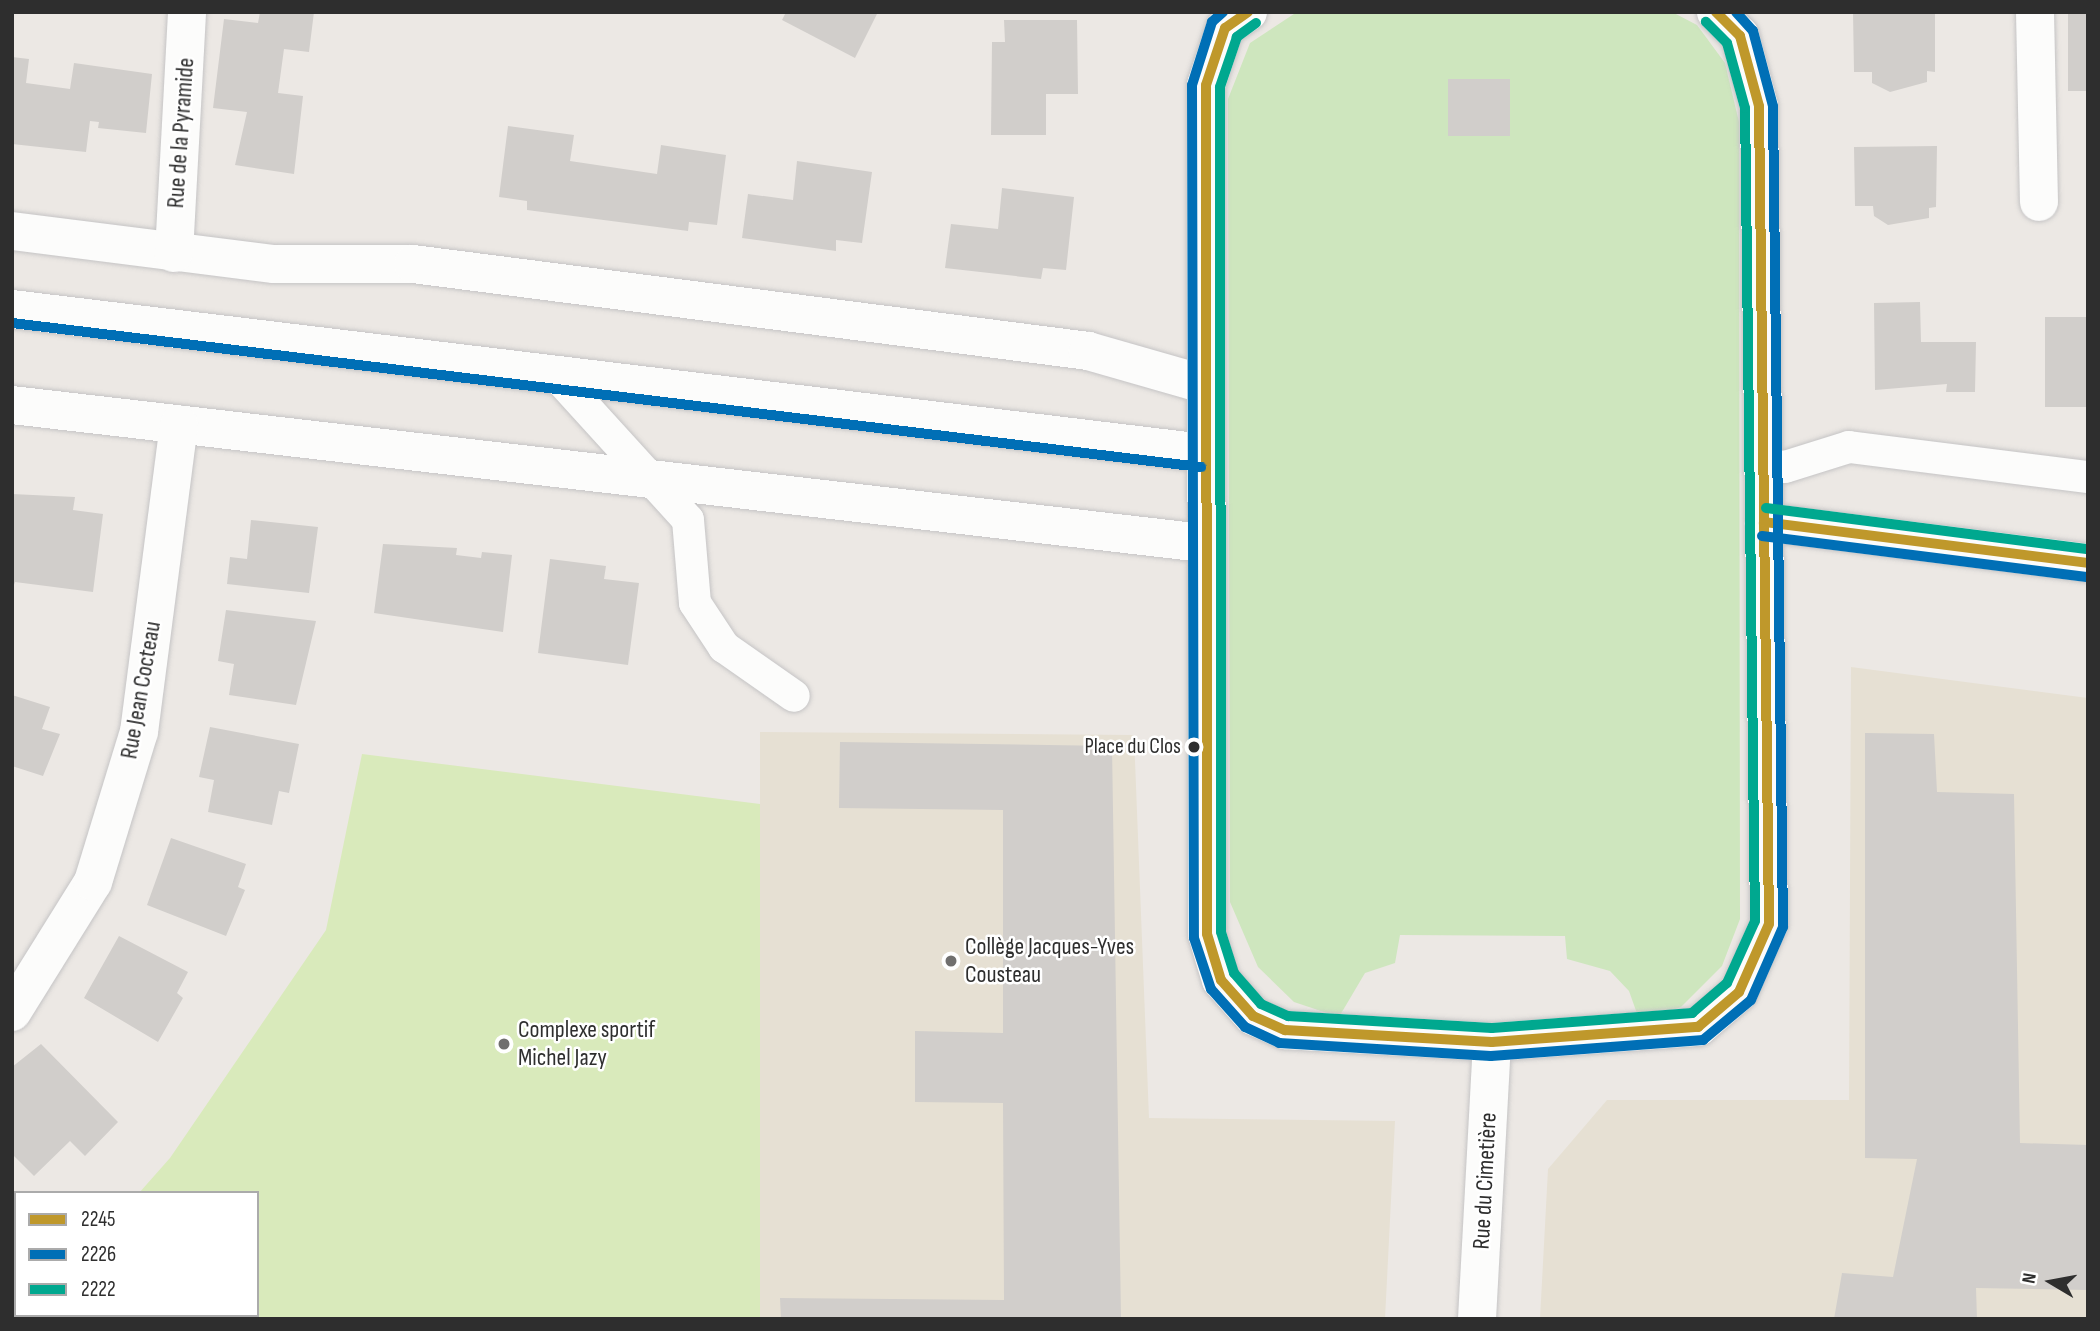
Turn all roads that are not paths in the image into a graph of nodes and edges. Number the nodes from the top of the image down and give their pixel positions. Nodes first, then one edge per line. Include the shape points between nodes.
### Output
1 (187, 12) edge
2 (1248, 12) edge
3 (1716, 12) edge
4 (2035, 12) edge
5 (2039, 202) dead end
6 (12, 231) edge
7 (174, 253) junction
8 (12, 309) edge
9 (558, 377) junction
10 (1203, 384) junction
11 (12, 405) edge
12 (179, 425) junction
13 (1203, 453) junction
14 (1764, 466) junction
15 (2088, 477) edge
16 (652, 479) junction
17 (1764, 522) junction
18 (1203, 543) junction
19 (2088, 563) edge
20 (794, 696) dead end
21 (12, 1012) edge
22 (1492, 1042) junction
23 (1477, 1319) edge

1 - 7 main road, Rue de la Pyramide
2 - 10 main road via 1225,28 1206,85
3 - 14 main road via 1740,36 1759,106
4 - 5 main road
6 - 7 main road
7 - 10 main road via 455,269 1088,351
8 - 9 main road
9 - 13 main road
9 - 16 lane
10 - 13 main road
11 - 12 main road
12 - 16 main road
12 - 21 main road, Rue Jean Cocteau via 139,732 93,882
13 - 18 main road
14 - 15 lane via 1785,467 1849,447
14 - 17 main road
16 - 18 main road
16 - 20 lane via 688,520 695,603 724,647
17 - 19 main road
17 - 22 main road via 1769,924 1739,992 1698,1027
18 - 22 main road via 1206,933 1221,980 1253,1016 1285,1030
22 - 23 main road, Rue du Cimetière

